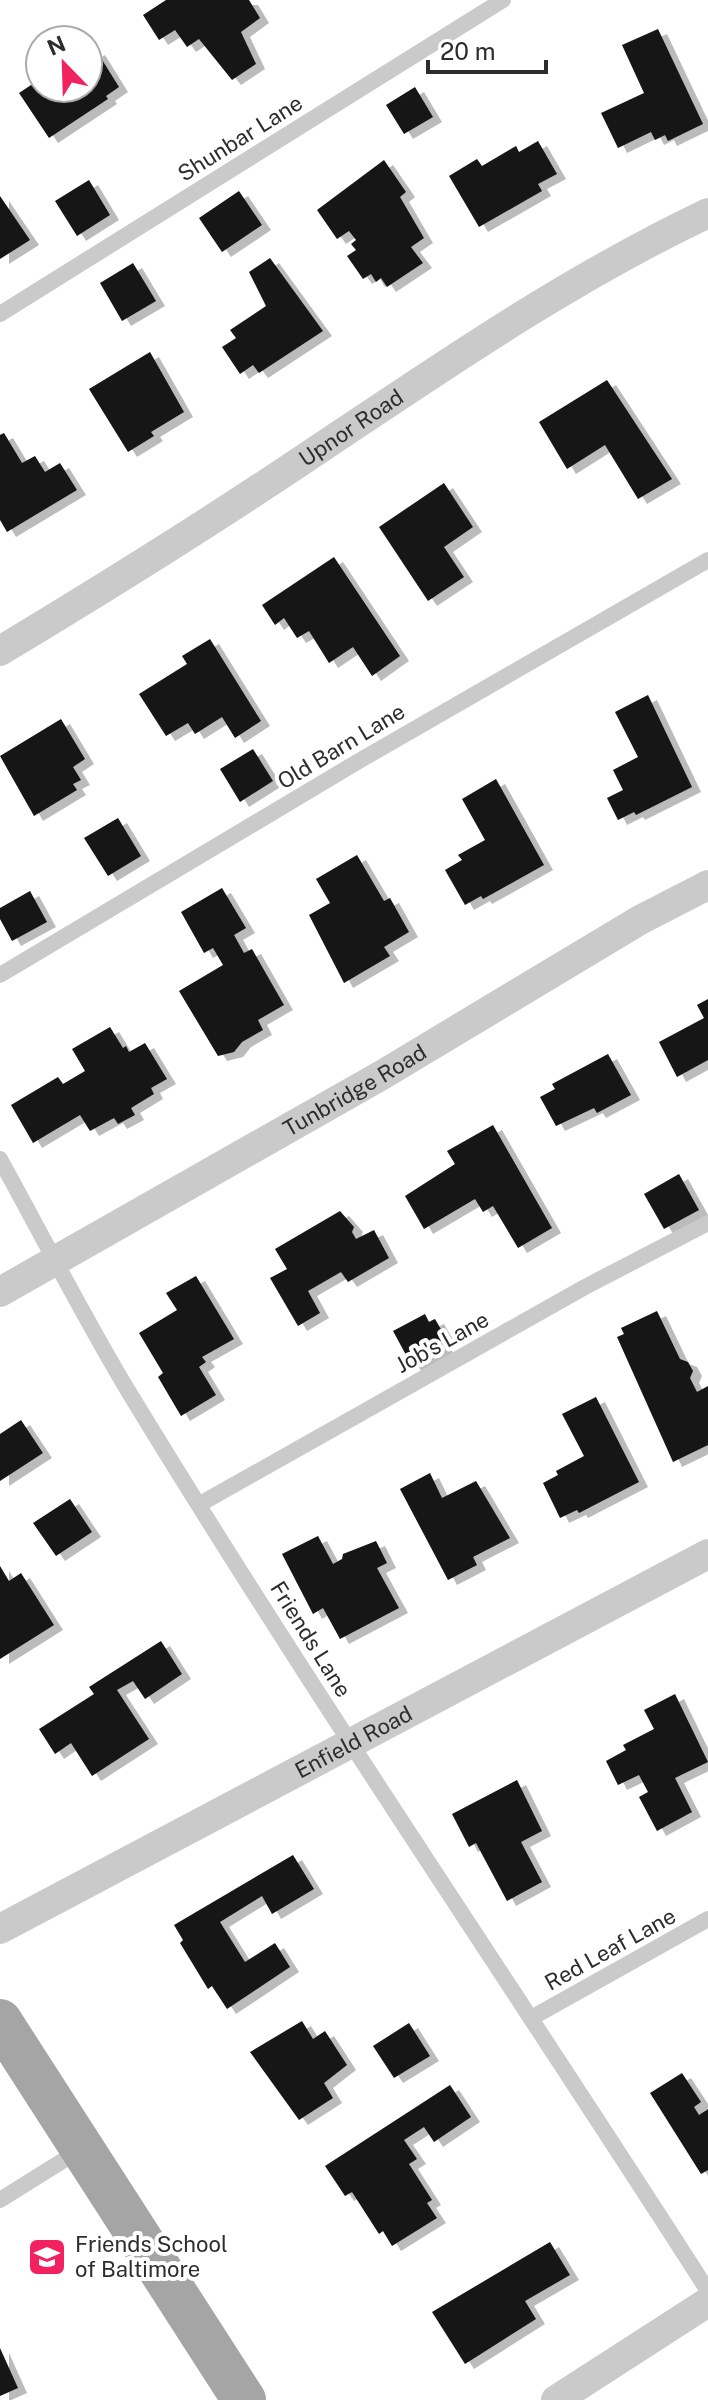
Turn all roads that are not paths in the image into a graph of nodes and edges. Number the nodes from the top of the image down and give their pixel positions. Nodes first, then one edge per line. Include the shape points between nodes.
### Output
1 (503, 0) edge
2 (708, 213) edge
3 (0, 314) edge
4 (708, 560) edge
5 (0, 651) edge
6 (708, 885) edge
7 (0, 975) edge
8 (0, 1159) edge
9 (708, 1223) edge
10 (56, 1261) junction
11 (0, 1292) edge
12 (200, 1504) junction
13 (708, 1554) edge
14 (351, 1744) junction
15 (708, 1919) edge
16 (0, 1929) edge
17 (533, 2017) junction
18 (0, 2021) edge
19 (81, 2149) junction
20 (0, 2200) edge
21 (708, 2291) edge
22 (708, 2302) edge
23 (244, 2400) edge
24 (556, 2400) edge

1 - 3 lane, Shunbar Lane
2 - 5 street, Upnor Road via 519,315 283,473
4 - 7 lane, Old Barn Lane
6 - 10 street, Tunbridge Road
8 - 10 lane, Friends Lane
9 - 12 lane, Job's Lane
10 - 11 street, Tunbridge Road
10 - 12 lane, Friends Lane
12 - 14 lane, Friends Lane
13 - 14 street, Enfield Road
14 - 16 street, Enfield Road
14 - 17 lane, Friends Lane
15 - 17 lane, Red Leaf Lane
17 - 21 lane, Friends Lane
18 - 19 main road
19 - 20 lane
19 - 23 main road
22 - 24 street

